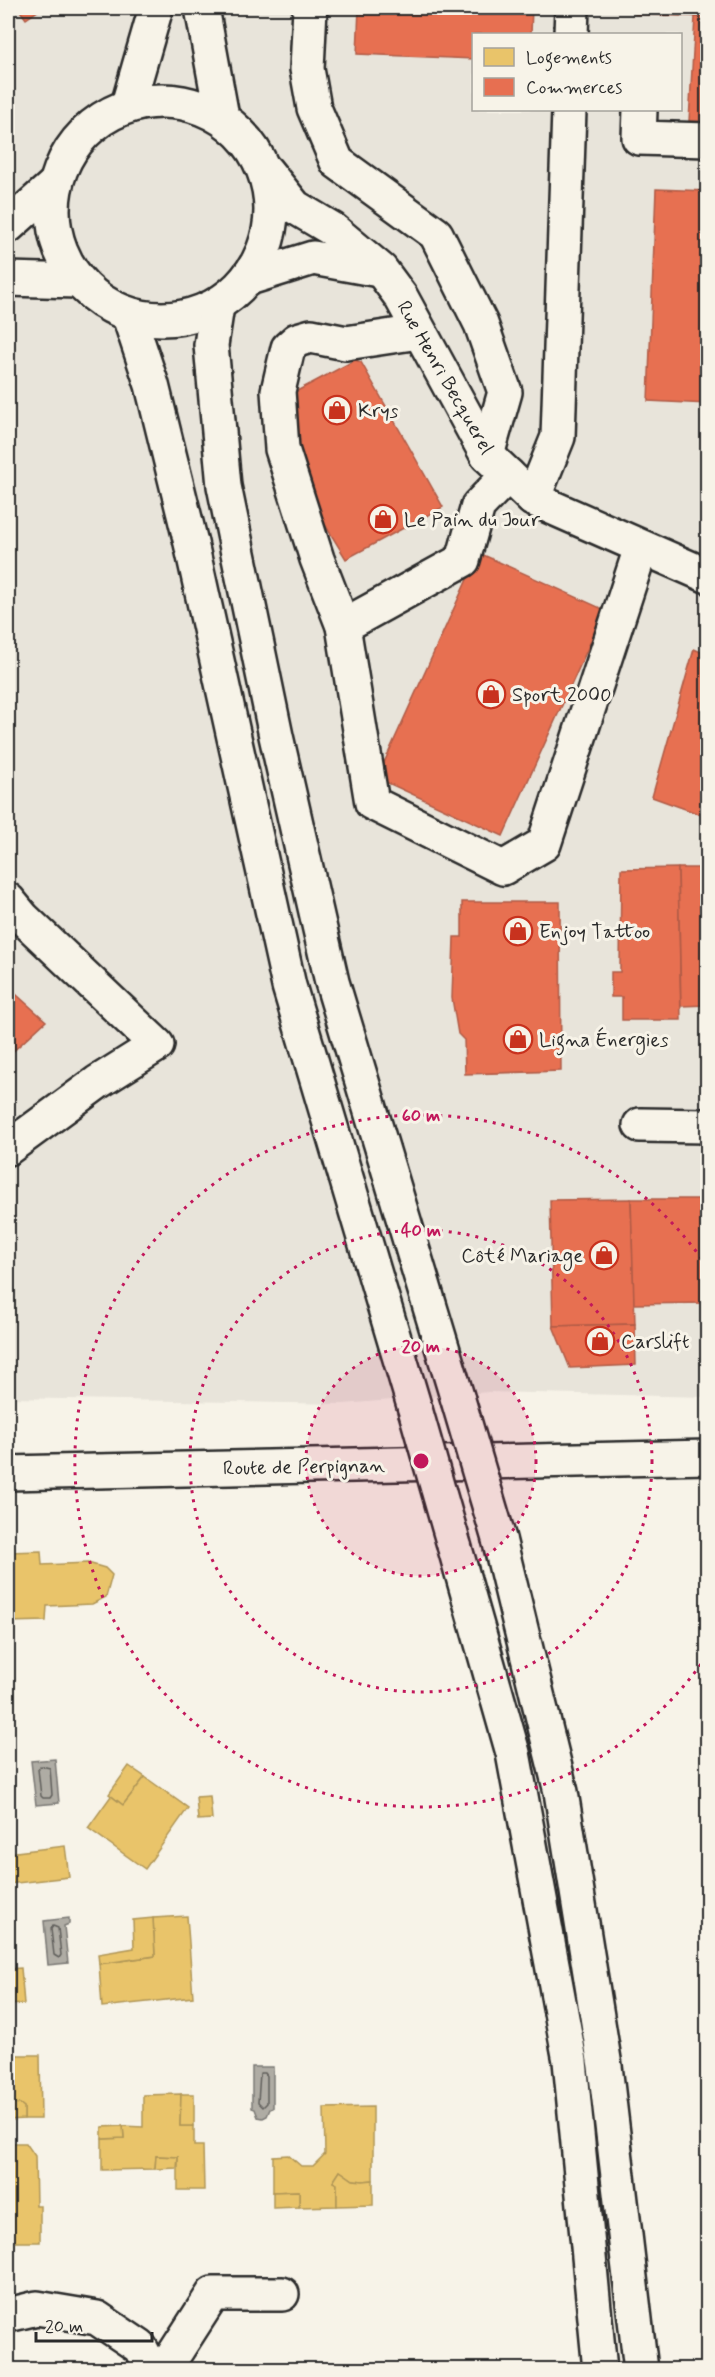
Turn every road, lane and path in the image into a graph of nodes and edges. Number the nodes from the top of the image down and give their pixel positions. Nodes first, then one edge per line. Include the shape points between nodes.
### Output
1 (156, 8) edge
2 (202, 8) edge
3 (310, 8) edge
4 (572, 8) edge
5 (571, 33) edge
6 (128, 105) junction
7 (569, 111) edge
8 (640, 111) edge
9 (222, 117) junction
10 (708, 140) edge
11 (266, 171) junction
12 (54, 185) junction
13 (8, 226) edge
14 (381, 270) junction
15 (249, 278) junction
16 (8, 279) edge
17 (77, 280) junction
18 (218, 306) junction
19 (129, 316) junction
20 (419, 332) junction
21 (498, 465) junction
22 (533, 499) junction
23 (641, 548) junction
24 (708, 576) edge
25 (343, 627) junction
26 (8, 900) edge
27 (640, 1125) dead end
28 (708, 1126) edge
29 (8, 1148) edge
30 (708, 1457) edge
31 (8, 1473) edge
32 (282, 2294) dead end
33 (8, 2315) edge
34 (152, 2370) edge
35 (164, 2370) edge
36 (600, 2370) edge
37 (641, 2370) edge

1 - 6 main road
2 - 9 main road
3 - 21 main road via 307,69 314,108 337,162 436,234 482,324 505,392
4 - 5 main road
6 - 9 main road via 160,100 192,104
6 - 12 main road via 95,123 69,150
7 - 22 main road via 558,437
8 - 10 main road via 639,138
9 - 11 main road via 248,141
11 - 14 main road, Rue Henri Becquerel via 295,207 332,229
11 - 15 main road via 272,208 267,245
12 - 13 main road
12 - 17 main road via 52,222 61,253
14 - 15 main road via 314,258
14 - 20 main road, Rue Henri Becquerel
15 - 18 main road
16 - 17 main road
17 - 19 main road via 100,302
18 - 19 main road via 189,317 159,320
18 - 37 main road, bridge via 211,345 224,486 332,982 499,1539 561,1792 604,2066
19 - 36 main road, bridge via 152,385 191,543 289,986 513,1754 570,2061
20 - 21 main road, Rue Henri Becquerel
20 - 25 main road via 346,343 311,336 288,348 278,391 282,449
21 - 22 main road, Rue Henri Becquerel
21 - 25 main road via 478,506 463,560
22 - 23 main road, Rue Henri Becquerel
23 - 24 main road, Rue Henri Becquerel
23 - 25 main road via 544,844 503,868 372,803
26 - 29 main road via 156,1045
27 - 28 main road
30 - 31 main road, Route de Perpignan
32 - 35 main road via 213,2294
33 - 34 main road via 37,2308 97,2318 140,2347

